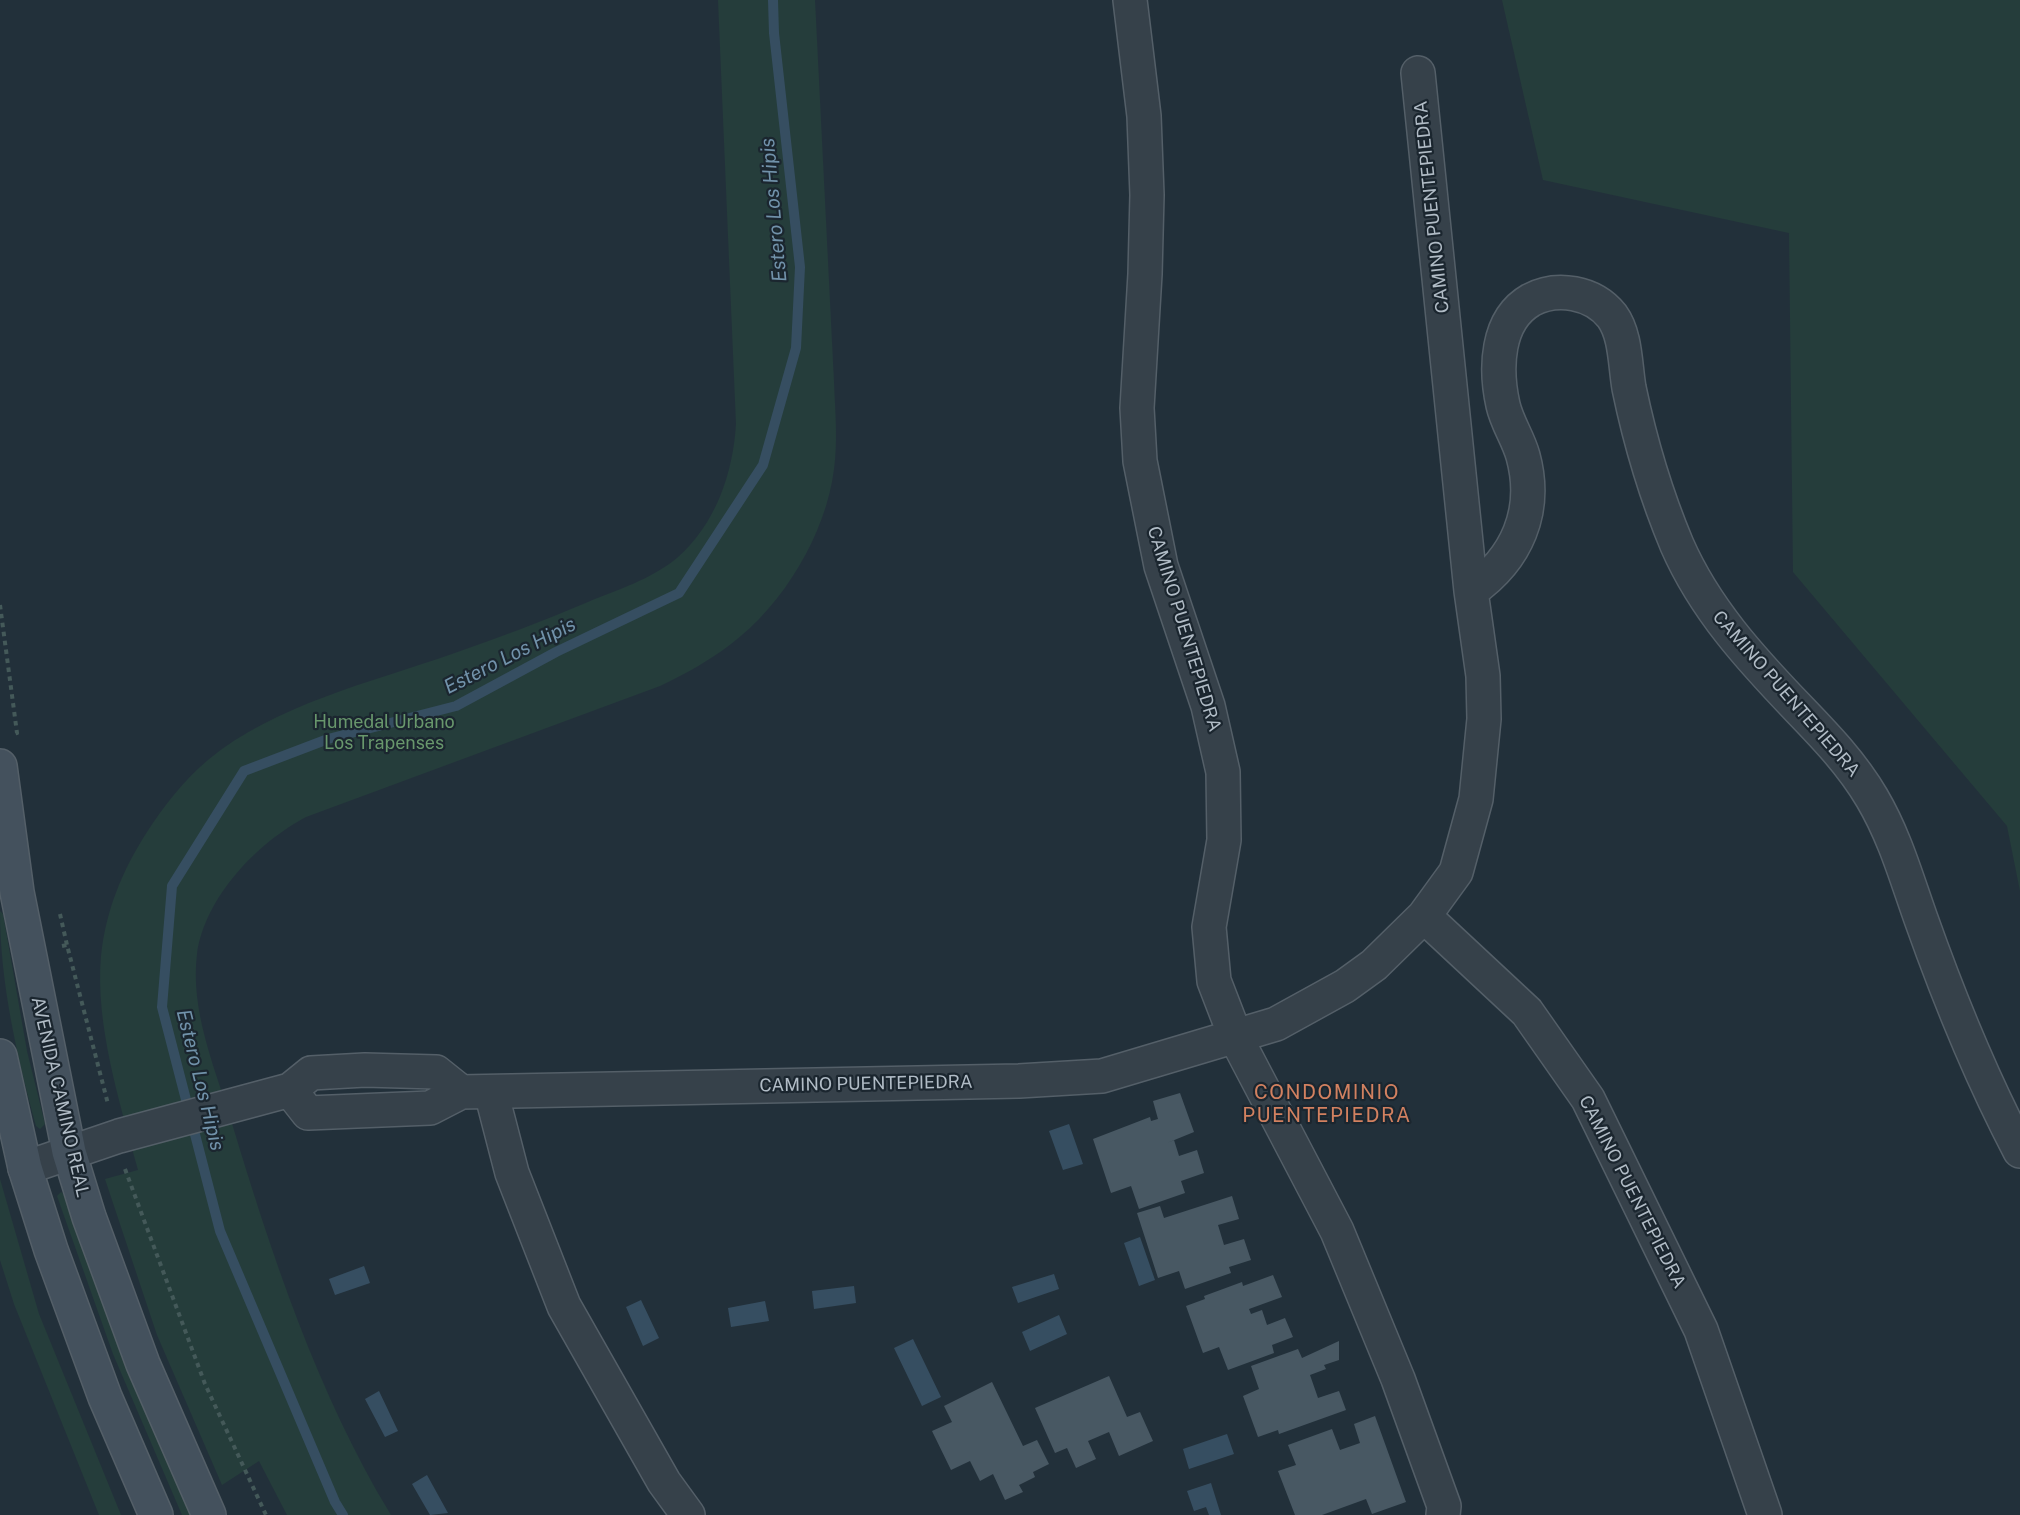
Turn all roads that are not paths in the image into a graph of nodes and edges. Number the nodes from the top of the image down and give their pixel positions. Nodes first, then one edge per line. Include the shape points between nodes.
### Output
1 (1130, 0) edge
2 (1418, 73) dead end
3 (1471, 591) junction
4 (0, 766) edge
5 (4, 837) edge
6 (8, 894) edge
7 (1424, 916) junction
8 (1236, 1038) junction
9 (0, 1056) edge
10 (476, 1092) junction
11 (2020, 1151) edge
12 (69, 1152) junction
13 (25, 1168) junction
14 (156, 1515) edge
15 (209, 1515) edge
16 (688, 1515) edge
17 (1443, 1515) edge
18 (1765, 1515) edge

1 - 8 street, CAMINO PUENTEPIEDRA via 1144,116 1147,195 1137,397 1140,461 1161,566 1192,656 1221,761 1224,840 1212,900 1210,954 1223,1010
2 - 3 street, CAMINO PUENTEPIEDRA
3 - 7 street, CAMINO PUENTEPIEDRA via 1483,676 1476,799 1456,872
3 - 11 street, CAMINO PUENTEPIEDRA via 1506,561 1526,520 1529,497 1522,451 1502,403 1499,377 1503,336 1509,322 1532,300 1563,292 1580,294 1609,312 1619,327 1644,448 1677,546 1696,583 1738,642 1849,764 1888,826 1980,1069
4 - 5 main road, AVENIDA CAMINO REAL
5 - 6 main road, AVENIDA CAMINO REAL
6 - 12 main road, AVENIDA CAMINO REAL via 28,953
7 - 8 street, CAMINO PUENTEPIEDRA via 1374,965 1345,986 1276,1024
7 - 18 street, CAMINO PUENTEPIEDRA via 1527,1012 1588,1100 1701,1330
8 - 10 street, CAMINO PUENTEPIEDRA via 1102,1076
8 - 17 street, CAMINO PUENTEPIEDRA via 1337,1232 1398,1379 1444,1506
9 - 13 main road
10 - 12 street, CAMINO PUENTEPIEDRA via 430,1108 308,1113 290,1090
10 - 16 street via 564,1306 664,1482
12 - 13 street, CAMINO PUENTEPIEDRA
12 - 15 main road, AVENIDA CAMINO REAL via 143,1364
13 - 14 main road via 105,1397

